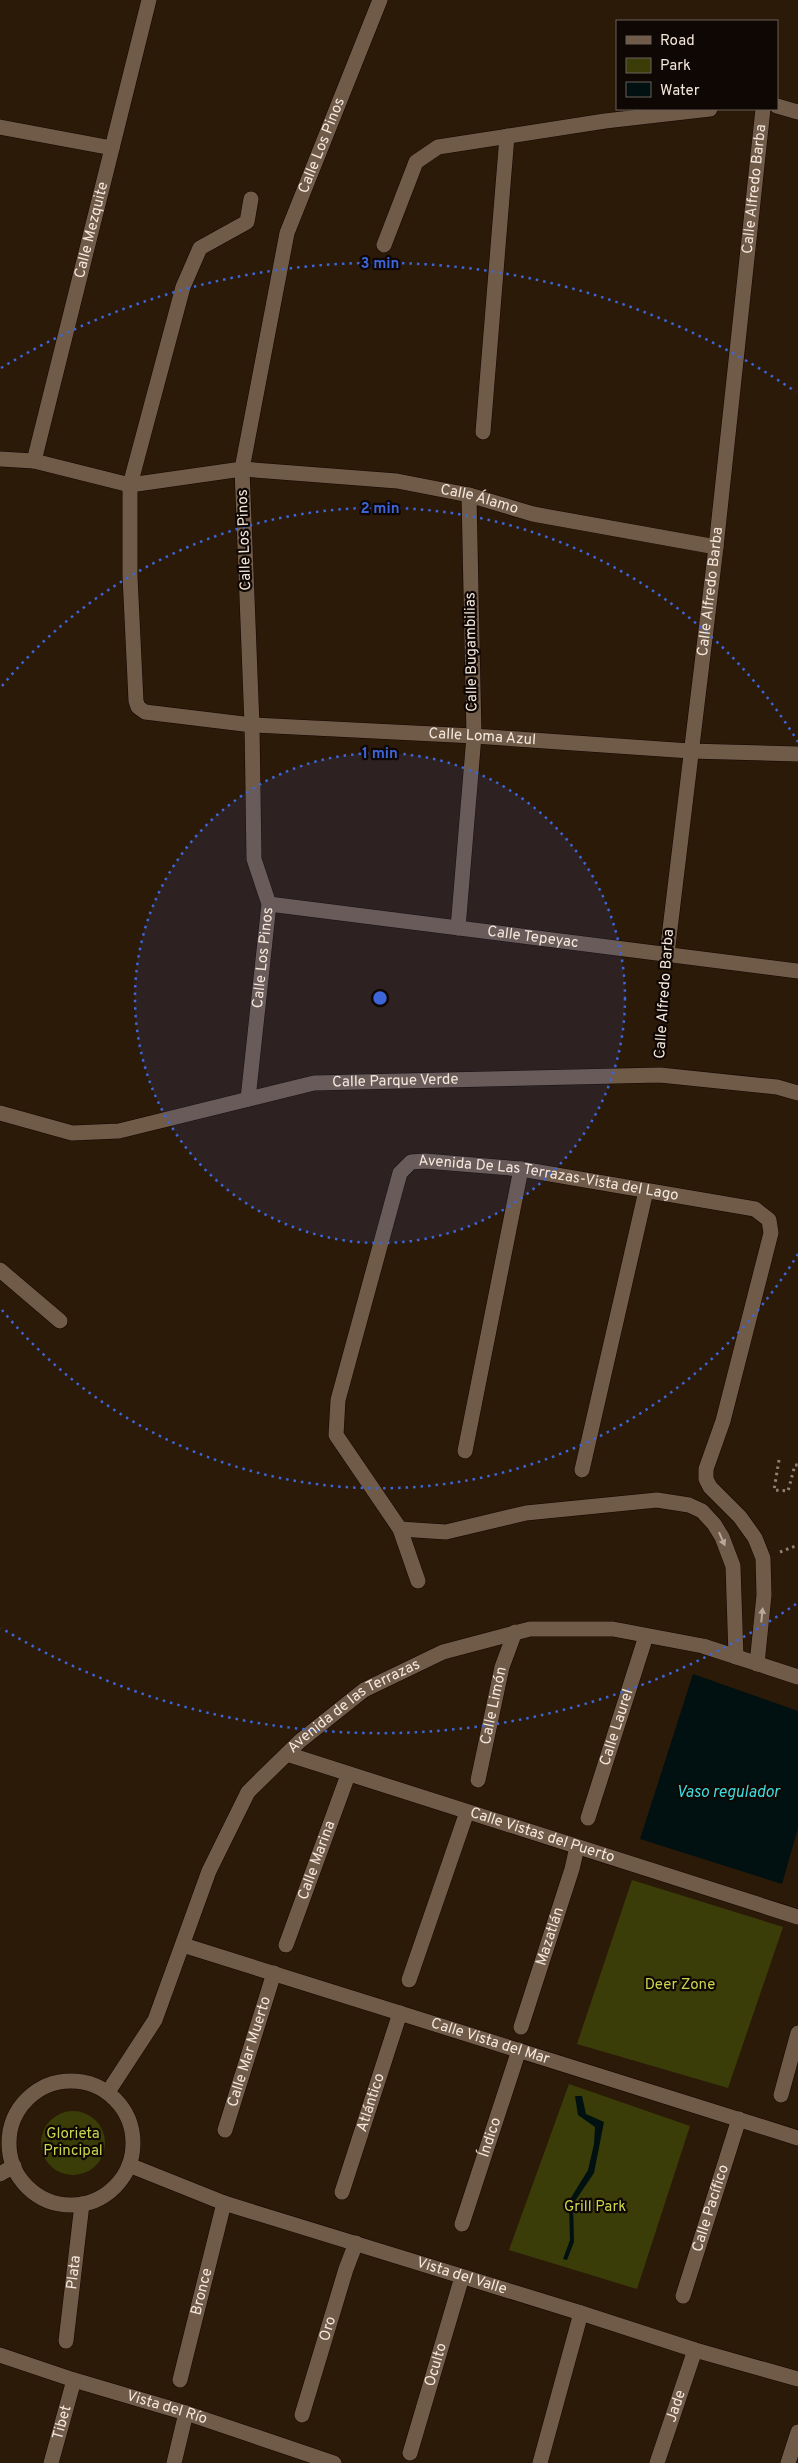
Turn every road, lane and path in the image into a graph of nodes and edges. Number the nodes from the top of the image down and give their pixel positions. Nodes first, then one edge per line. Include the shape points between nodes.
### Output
1 (149, 0) edge
2 (380, 0) edge
3 (778, 106) edge
4 (701, 110) edge
5 (763, 110) edge
6 (798, 112) edge
7 (0, 128) edge
8 (506, 136) junction
9 (112, 148) junction
10 (251, 199) dead end
11 (384, 246) dead end
12 (483, 432) dead end
13 (0, 458) edge
14 (34, 461) junction
15 (242, 469) junction
16 (130, 485) junction
17 (469, 495) junction
18 (716, 547) junction
19 (252, 726) junction
20 (474, 736) junction
21 (690, 751) junction
22 (798, 754) edge
23 (270, 904) junction
24 (458, 928) junction
25 (666, 954) junction
26 (798, 970) edge
27 (660, 1075) junction
28 (798, 1093) edge
29 (248, 1099) junction
30 (0, 1113) edge
31 (521, 1169) junction
32 (646, 1191) junction
33 (1, 1276) edge
34 (60, 1321) dead end
35 (465, 1451) dead end
36 (779, 1460) dead end
37 (798, 1465) edge
38 (582, 1470) dead end
39 (400, 1529) junction
40 (418, 1581) dead end
41 (515, 1632) junction
42 (646, 1636) junction
43 (736, 1657) junction
44 (757, 1664) junction
45 (798, 1677) edge
46 (287, 1754) junction
47 (348, 1775) junction
48 (478, 1780) dead end
49 (467, 1812) junction
50 (588, 1818) dead end
51 (577, 1847) junction
52 (798, 1917) edge
53 (183, 1945) junction
54 (286, 1945) dead end
55 (274, 1973) junction
56 (409, 1980) dead end
57 (400, 2013) junction
58 (521, 2027) dead end
59 (798, 2033) edge
60 (519, 2050) junction
61 (108, 2092) junction
62 (781, 2096) dead end
63 (739, 2119) junction
64 (225, 2130) dead end
65 (798, 2138) edge
66 (129, 2165) junction
67 (14, 2166) junction
68 (0, 2174) edge
69 (342, 2192) dead end
70 (224, 2203) junction
71 (82, 2204) junction
72 (462, 2224) dead end
73 (356, 2243) junction
74 (462, 2276) junction
75 (683, 2296) dead end
76 (581, 2313) junction
77 (66, 2341) dead end
78 (695, 2350) junction
79 (0, 2355) edge
80 (798, 2379) edge
81 (74, 2380) junction
82 (180, 2380) dead end
83 (186, 2413) junction
84 (302, 2415) dead end
85 (798, 2432) edge
86 (284, 2447) junction
87 (410, 2453) dead end
88 (51, 2463) edge
89 (174, 2463) edge
90 (296, 2463) edge
91 (334, 2463) edge
92 (540, 2463) edge
93 (658, 2463) edge
94 (788, 2463) edge

1 - 9 street, Calle Mezquite
2 - 15 street, Calle Los Pinos via 287,233
3 - 6 street
4 - 8 street
5 - 18 street, Calle Alfredo Barba
7 - 9 street
8 - 11 street via 438,147 416,162
8 - 12 street
9 - 14 street, Calle Mezquite
10 - 16 street via 247,222 200,248 183,287
13 - 14 street
14 - 16 street
15 - 16 street, Calle Álamo
15 - 17 street, Calle Álamo via 397,481
15 - 19 street, Calle Los Pinos
16 - 19 street, Calle Loma Azul via 130,576 138,707 145,712
17 - 18 street, Calle Álamo via 532,514
17 - 20 street, Calle Bugambilias
18 - 21 street, Calle Alfredo Barba
19 - 20 street, Calle Loma Azul
19 - 23 street, Calle Los Pinos via 254,859
20 - 21 street, Calle Loma Azul
20 - 24 street, Calle Bugambilias
21 - 22 street, Calle Loma Azul
21 - 25 street, Calle Alfredo Barba
23 - 24 street, Calle Tepeyac
23 - 29 street, Calle Los Pinos
24 - 25 street, Calle Tepeyac
25 - 26 street, Calle Tepeyac
25 - 27 path, Calle Alfredo Barba
27 - 28 street, Calle Parque Verde via 777,1087
27 - 29 street, Calle Parque Verde via 314,1083
29 - 30 street, Calle Parque Verde via 119,1131 72,1133
31 - 32 street, Avenida De Las Terrazas-Vista del Lago
31 - 35 street
31 - 39 street, Avenida De Las Terrazas-Vista del Lago via 425,1161 411,1162 400,1173 338,1400 336,1435
32 - 38 street
44 -> 32 street, Avenida De Las Terrazas-Vista del Lago via 764,1595 763,1558 745,1524 710,1487 706,1469 723,1421 771,1233 769,1220 755,1209
33 - 34 street
36 - 37 path via 774,1490 788,1491 795,1465
39 - 40 street, Avenida De Las Terrazas-Vista del Lago
39 -> 43 street via 446,1532 526,1513 657,1500 689,1505 714,1524 733,1566
41 - 42 street, Avenida de las Terrazas via 530,1629 613,1629
41 - 46 street, Avenida de las Terrazas via 443,1652 364,1690
41 - 48 street, Calle Limón via 502,1667
42 - 43 street, Avenida de las Terrazas via 703,1646
42 - 50 street, Calle Laurel
43 - 44 street, Avenida de las Terrazas
44 - 45 street, Avenida de las Terrazas
46 - 47 street, Calle Vistas del Puerto
46 - 53 street, Avenida de las Terrazas via 248,1792 209,1871
47 - 49 street, Calle Vistas del Puerto
47 - 54 street, Calle Marina
49 - 51 street, Calle Vistas del Puerto
49 - 56 street
51 - 52 street, Calle Vistas del Puerto
51 - 58 street, Mazatlán
53 - 55 street, Calle Vista del Mar
53 - 61 street, Avenida de las Terrazas via 155,2020
55 - 57 street, Calle Vista del Mar
55 - 64 street, Calle Mar Muerto
57 - 60 street, Calle Vista del Mar
57 - 69 street, Atlántico
59 - 62 street
60 - 63 street, Calle Vista del Mar
60 - 72 street, Índico
61 - 66 street via 122,2107 131,2125 134,2145
61 - 67 street via 90,2083 70,2080 51,2084 33,2093 20,2108 12,2126 9,2146
63 - 65 street, Calle Vista del Mar
63 - 75 street, Calle Pacífico
66 - 70 street, Vista del Valle
66 - 71 street via 118,2183 102,2197
67 - 68 street
67 - 71 street via 25,2184 41,2197 61,2204
70 - 73 street, Vista del Valle
70 - 82 street, Bronce
71 - 77 street, Plata
73 - 74 street, Vista del Valle
73 - 84 street, Oro
74 - 76 street, Vista del Valle
74 - 87 street, Oculto
76 - 78 street, Vista del Valle
76 - 92 street
78 - 80 street, Vista del Valle
78 - 93 street, Jade
79 - 81 street, Vista del Río
81 - 83 street, Vista del Río
81 - 88 street, Tibet
83 - 86 street, Vista del Río
83 - 89 street
85 - 94 street
86 - 90 street
86 - 91 street, Vista del Río

